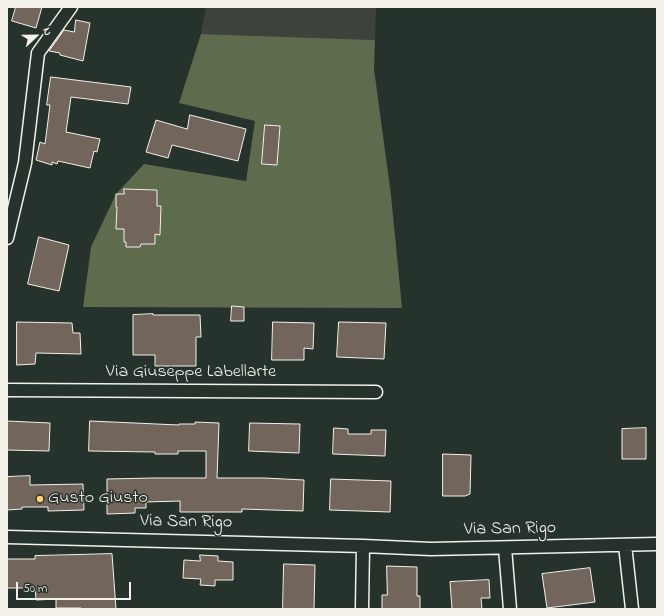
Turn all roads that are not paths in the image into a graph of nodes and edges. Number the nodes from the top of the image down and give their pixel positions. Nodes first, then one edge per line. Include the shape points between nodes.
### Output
1 (71, 7) edge
2 (7, 238) edge
3 (7, 390) edge
4 (376, 392) dead end
5 (7, 537) edge
6 (657, 544) edge
7 (625, 545) junction
8 (363, 546) junction
9 (504, 548) junction
10 (362, 609) edge
11 (510, 609) edge
12 (632, 609) edge

1 - 2 street via 38,53 25,163
3 - 4 street, Via Giuseppe Labellarte
5 - 8 street, Via San Rigo
6 - 7 street, Via San Rigo
7 - 9 street, Via San Rigo
7 - 12 street
8 - 9 street, Via San Rigo via 431,549
8 - 10 street
9 - 11 street

